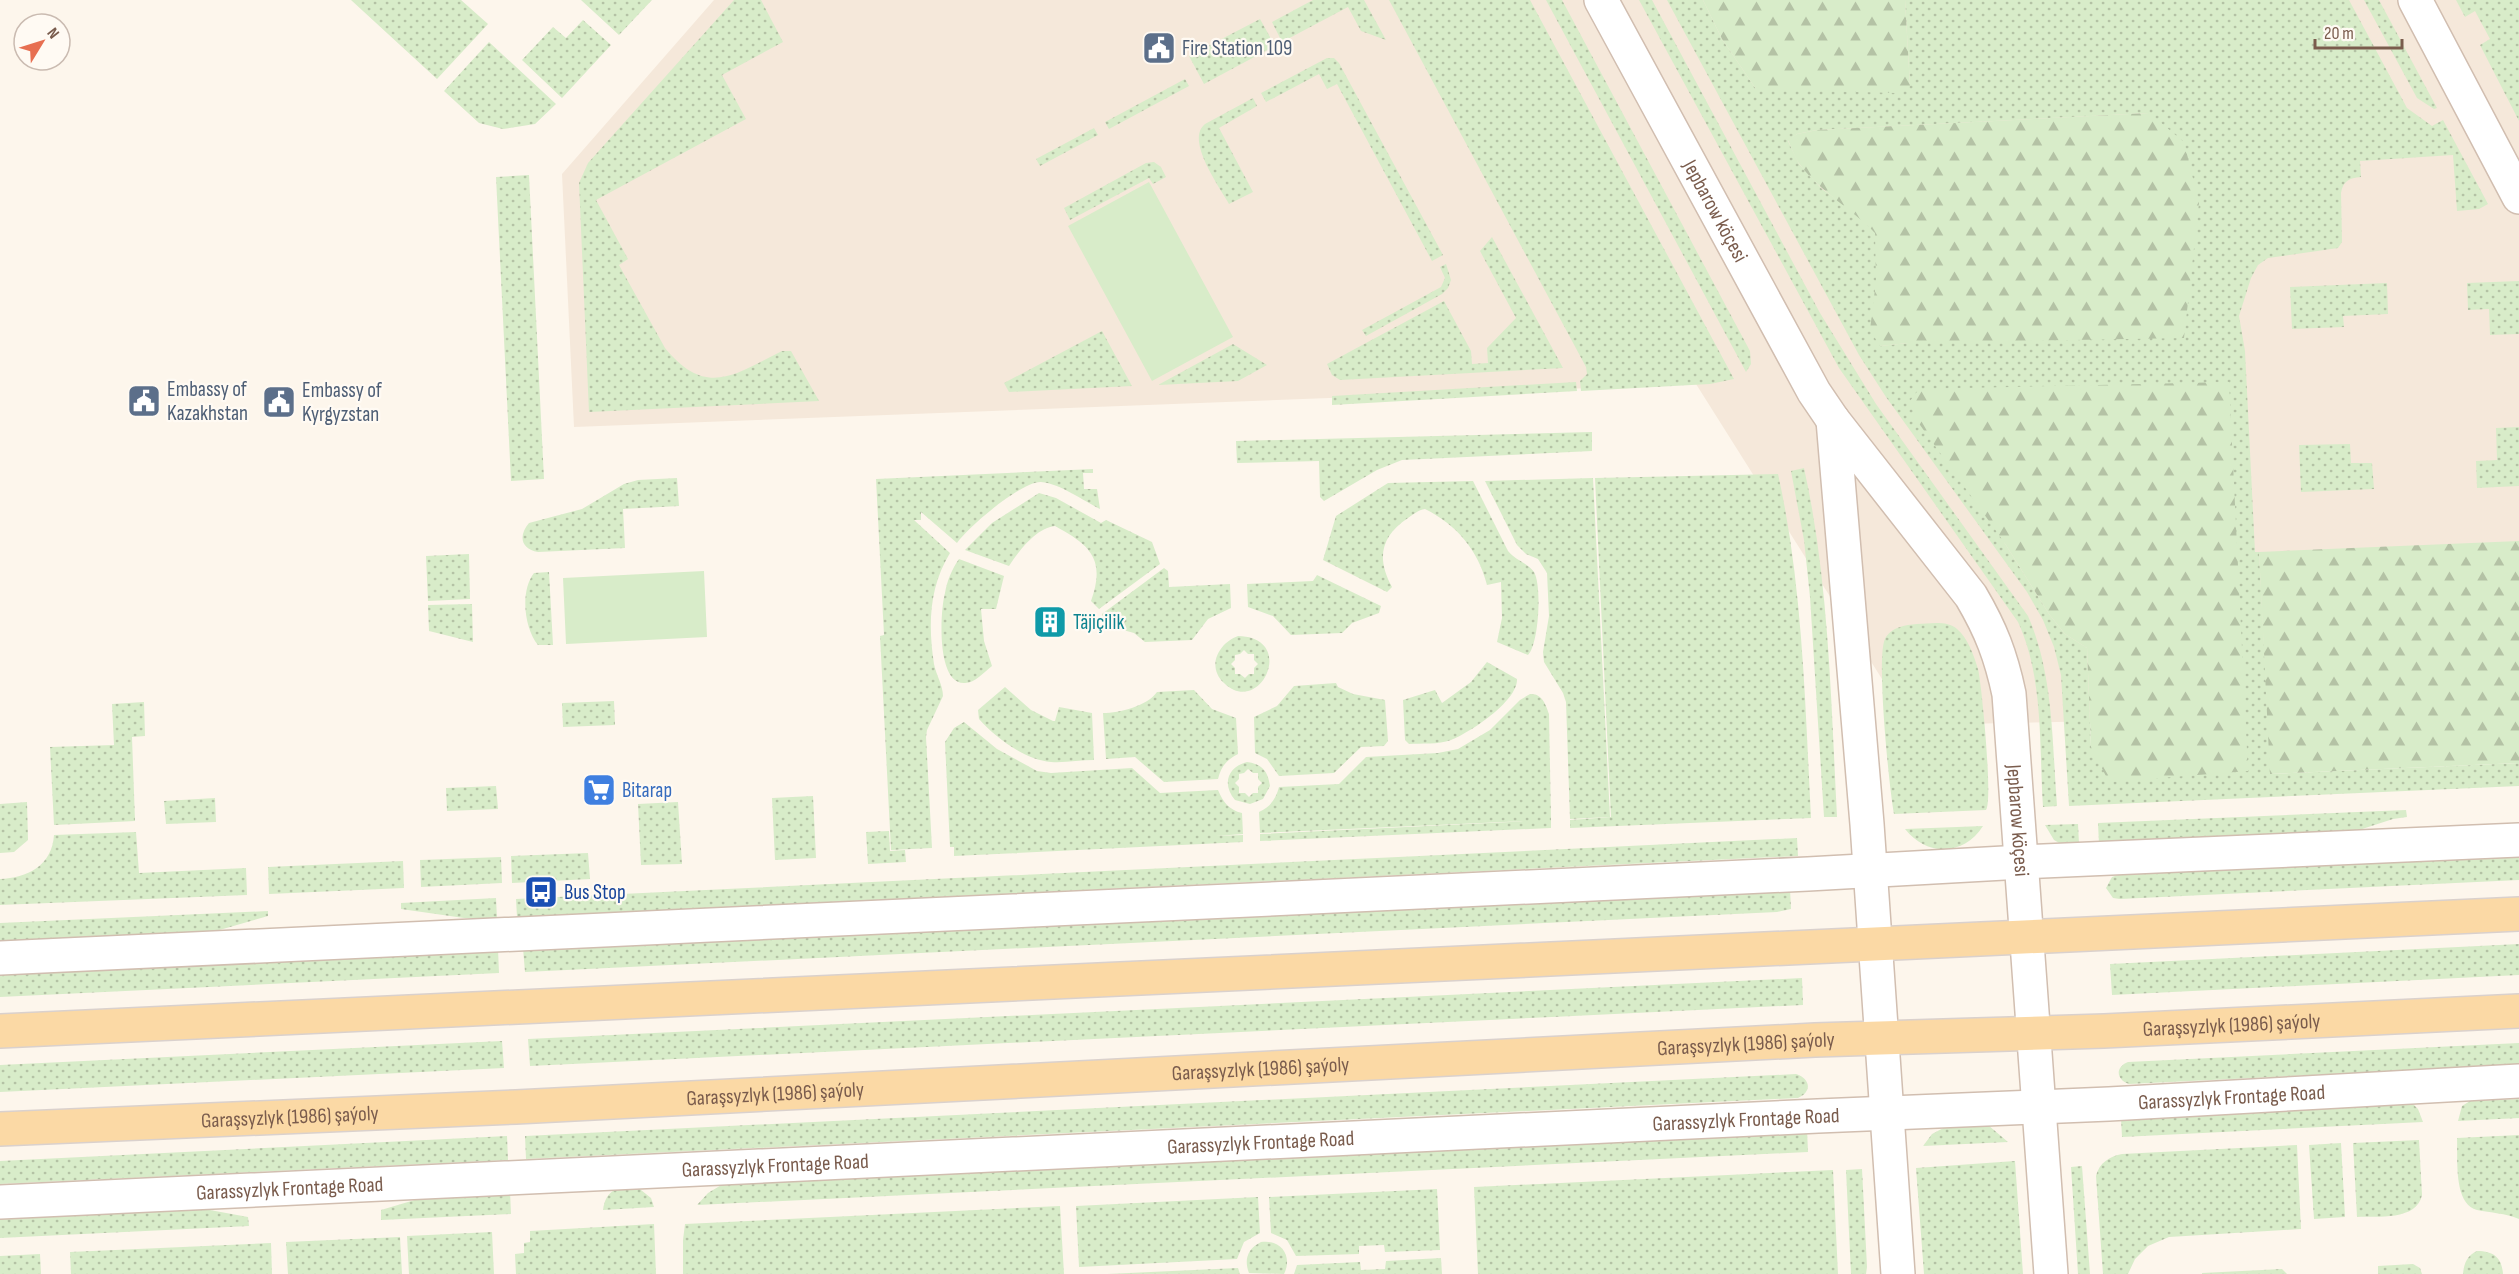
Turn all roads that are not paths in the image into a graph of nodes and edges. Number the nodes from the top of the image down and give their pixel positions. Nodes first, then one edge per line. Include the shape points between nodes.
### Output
1 (1602, 0) edge
2 (2415, 0) edge
3 (2519, 197) edge
4 (1833, 420) junction
5 (2519, 840) edge
6 (2022, 862) junction
7 (1870, 871) junction
8 (2519, 914) edge
9 (2028, 936) junction
10 (1875, 943) junction
11 (0, 958) edge
12 (2519, 1011) edge
13 (0, 1030) edge
14 (2034, 1034) junction
15 (1882, 1039) junction
16 (2519, 1081) edge
17 (2039, 1107) junction
18 (1887, 1112) junction
19 (0, 1129) edge
20 (0, 1202) edge
21 (1898, 1274) edge
22 (2051, 1274) edge

1 - 4 street, Jepbarow köçesi via 1814,392
2 - 3 street
4 - 6 street, Jepbarow köçesi via 1971,596 1988,624 2009,694
4 - 7 street, Jepbarow köçesi
5 - 6 street
6 - 7 street
6 - 9 street, Jepbarow köçesi
7 - 10 street, Jepbarow köçesi
7 - 11 street
8 - 9 main road
9 - 10 main road
9 - 14 street, Jepbarow köçesi
10 - 13 main road
10 - 15 street, Jepbarow köçesi
12 - 14 main road, Garaşsyzlyk (1986) şaýoly
14 - 15 main road, Garaşsyzlyk (1986) şaýoly
14 - 17 street, Jepbarow köçesi
15 - 18 street, Jepbarow köçesi
15 - 19 main road, Garaşsyzlyk (1986) şaýoly
16 - 17 street, Garassyzlyk Frontage Road
17 - 18 street, Garassyzlyk Frontage Road
17 - 22 street, Jepbarow köçesi
18 - 20 street, Garassyzlyk Frontage Road
18 - 21 street, Jepbarow köçesi

